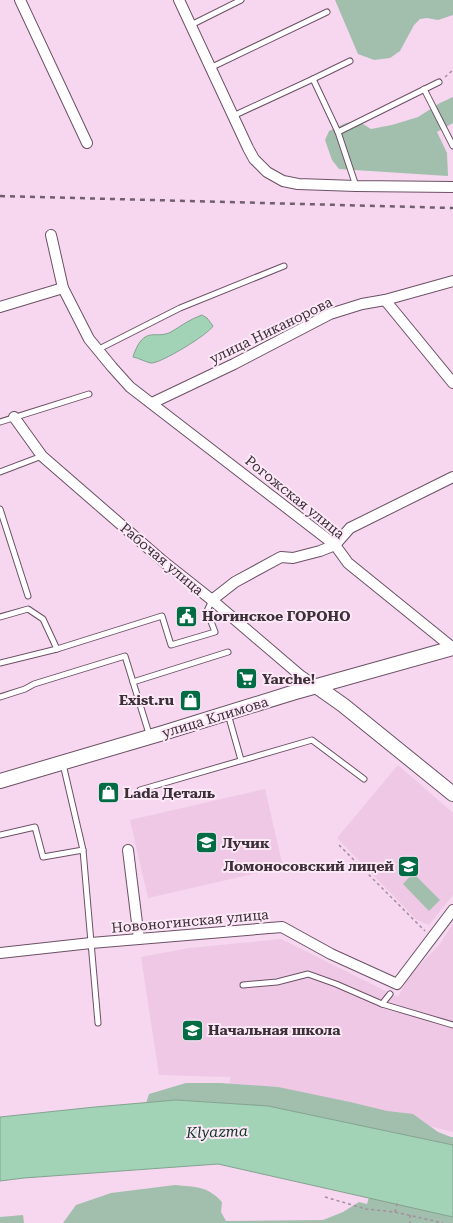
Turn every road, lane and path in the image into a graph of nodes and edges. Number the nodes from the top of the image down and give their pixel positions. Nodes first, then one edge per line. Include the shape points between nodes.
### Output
1 (20, 0) edge
2 (179, 0) edge
3 (241, 0) edge
4 (327, 12) dead end
5 (191, 25) junction
6 (350, 61) dead end
7 (210, 68) junction
8 (453, 70) edge
9 (313, 79) junction
10 (439, 82) joint
11 (424, 89) junction
12 (233, 116) junction
13 (338, 132) junction
14 (87, 142) dead end
15 (453, 146) edge
16 (356, 186) junction
17 (453, 187) edge
18 (51, 235) dead end
19 (284, 266) dead end
20 (453, 282) edge
21 (63, 288) junction
22 (385, 300) junction
23 (0, 307) edge
24 (98, 350) junction
25 (453, 384) edge
26 (89, 394) dead end
27 (152, 403) junction
28 (14, 418) junction
29 (0, 422) edge
30 (42, 456) junction
31 (0, 472) edge
32 (453, 477) edge
33 (0, 509) edge
34 (335, 545) junction
35 (28, 596) dead end
36 (212, 600) junction
37 (0, 617) edge
38 (453, 648) edge
39 (57, 649) junction
40 (228, 652) dead end
41 (0, 663) edge
42 (133, 682) junction
43 (316, 686) junction
44 (0, 697) edge
45 (227, 714) junction
46 (150, 737) junction
47 (241, 760) junction
48 (62, 763) junction
49 (364, 779) dead end
50 (0, 781) edge
51 (140, 790) dead end
52 (453, 794) edge
53 (0, 835) edge
54 (339, 845) dead end
55 (83, 850) junction
56 (128, 850) dead end
57 (453, 910) edge
58 (432, 938) junction
59 (139, 939) junction
60 (91, 943) junction
61 (0, 953) edge
62 (243, 985) dead end
63 (390, 994) dead end
64 (382, 1004) junction
65 (98, 1023) dead end
66 (453, 1025) edge
67 (325, 1197) dead end
68 (398, 1200) dead end
69 (395, 1212) junction
70 (410, 1215) junction
71 (410, 1223) edge
72 (443, 1223) edge

1 - 14 street
2 - 5 street
3 - 5 lane
4 - 7 lane
5 - 7 street
6 - 9 lane
7 - 12 street
8 - 10 path
9 - 12 lane
9 - 13 lane
10 - 11 lane
11 - 13 lane
11 - 15 lane
12 - 16 street via 254,159 275,177 298,184
13 - 16 lane
16 - 17 street
18 - 21 street, Рогожская улица
19 - 24 lane via 180,308
20 - 22 street, улица Никанорова
21 - 23 street
21 - 24 street, Рогожская улица via 89,339
22 - 25 street
22 - 27 street, улица Никанорова via 330,314
24 - 27 street, Рогожская улица via 130,388
26 - 28 lane
27 - 34 street, Рогожская улица
28 - 29 lane
28 - 30 street, Рабочая улица
30 - 31 lane
30 - 36 street, Рабочая улица via 158,557
32 - 34 street via 350,528
33 - 35 lane
34 - 36 street via 293,558 281,557 235,582
34 - 38 street, Рогожская улица via 348,563
36 - 39 lane via 208,611 215,632 171,645 162,616
36 - 43 street, Рабочая улица
37 - 39 lane via 28,609 43,619
38 - 43 main road, улица Климова
39 - 41 lane
40 - 42 lane
42 - 44 lane via 125,656
42 - 46 lane
43 - 45 main road, улица Климова
43 - 52 main road, Рабочая улица
45 - 46 main road, улица Климова
45 - 47 lane
46 - 48 main road, улица Климова
47 - 49 lane via 312,740
47 - 51 lane
48 - 50 main road, улица Климова
48 - 55 lane
53 - 55 lane via 36,827 44,856
54 - 58 path
55 - 60 lane
56 - 59 street
57 - 58 street, Новоногинская улица
58 - 59 street, Новоногинская улица via 397,984 331,954 282,927
59 - 60 street, Новоногинская улица
60 - 61 street, Новоногинская улица
60 - 65 lane
62 - 64 lane via 277,982 308,974
63 - 64 lane
64 - 66 lane
67 - 69 path via 366,1209
68 - 69 path
69 - 70 path
70 - 71 path
70 - 72 path

